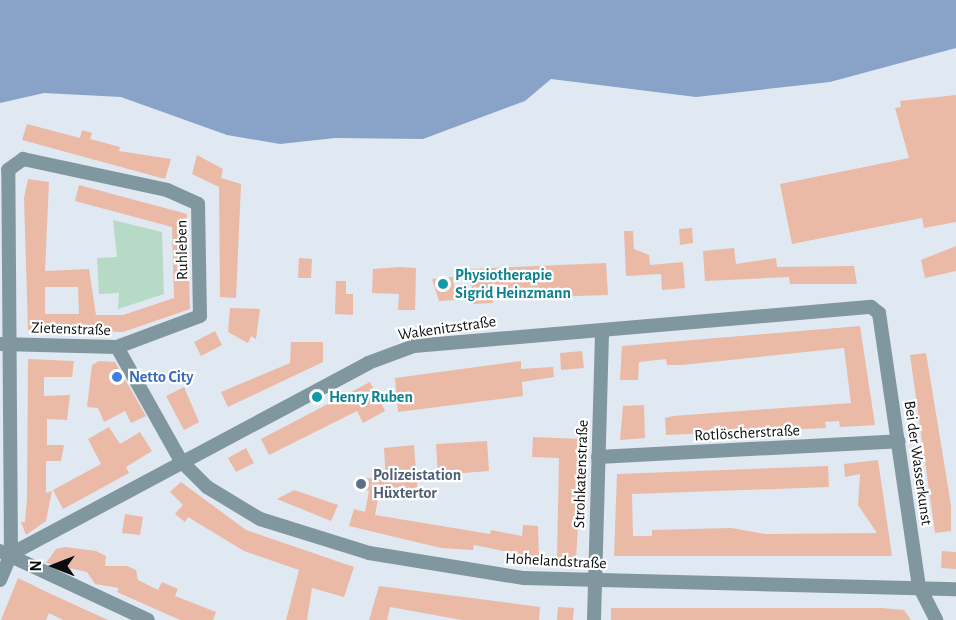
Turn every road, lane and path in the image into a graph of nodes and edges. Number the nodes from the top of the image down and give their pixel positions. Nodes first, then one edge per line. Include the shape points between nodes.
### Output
1 (876, 309) joint
2 (602, 330) junction
3 (5, 344) edge
4 (117, 347) junction
5 (899, 441) junction
6 (598, 457) junction
7 (181, 461) junction
8 (5, 553) edge
9 (0, 580) edge
10 (594, 580) junction
11 (919, 586) junction
12 (956, 589) edge
13 (148, 620) edge
14 (594, 620) edge
15 (936, 620) edge

1 - 2 street, Wakenitzstraße
1 - 5 street, Bei der Wasserkunst
2 - 6 street, Strohkatenstraße
2 - 7 street, Wakenitzstraße via 414,346 386,354
3 - 4 street, Zietenstraße
3 - 4 street, Ruhleben via 8,170 23,159 167,190 198,204 201,316
3 - 8 street
4 - 7 street, Zietenstraße
5 - 6 street, Rotlöscherstraße
5 - 11 street, Bei der Wasserkunst
6 - 10 street, Strohkatenstraße
7 - 8 street, Wakenitzstraße
7 - 10 street, Hohelandstraße via 207,488 260,519 369,553 459,571
8 - 9 street
8 - 13 street
10 - 11 street, Hohelandstraße
10 - 14 street, Strohkatenstraße
11 - 12 street, Hohelandstraße
11 - 15 street, Bei der Wasserkunst

